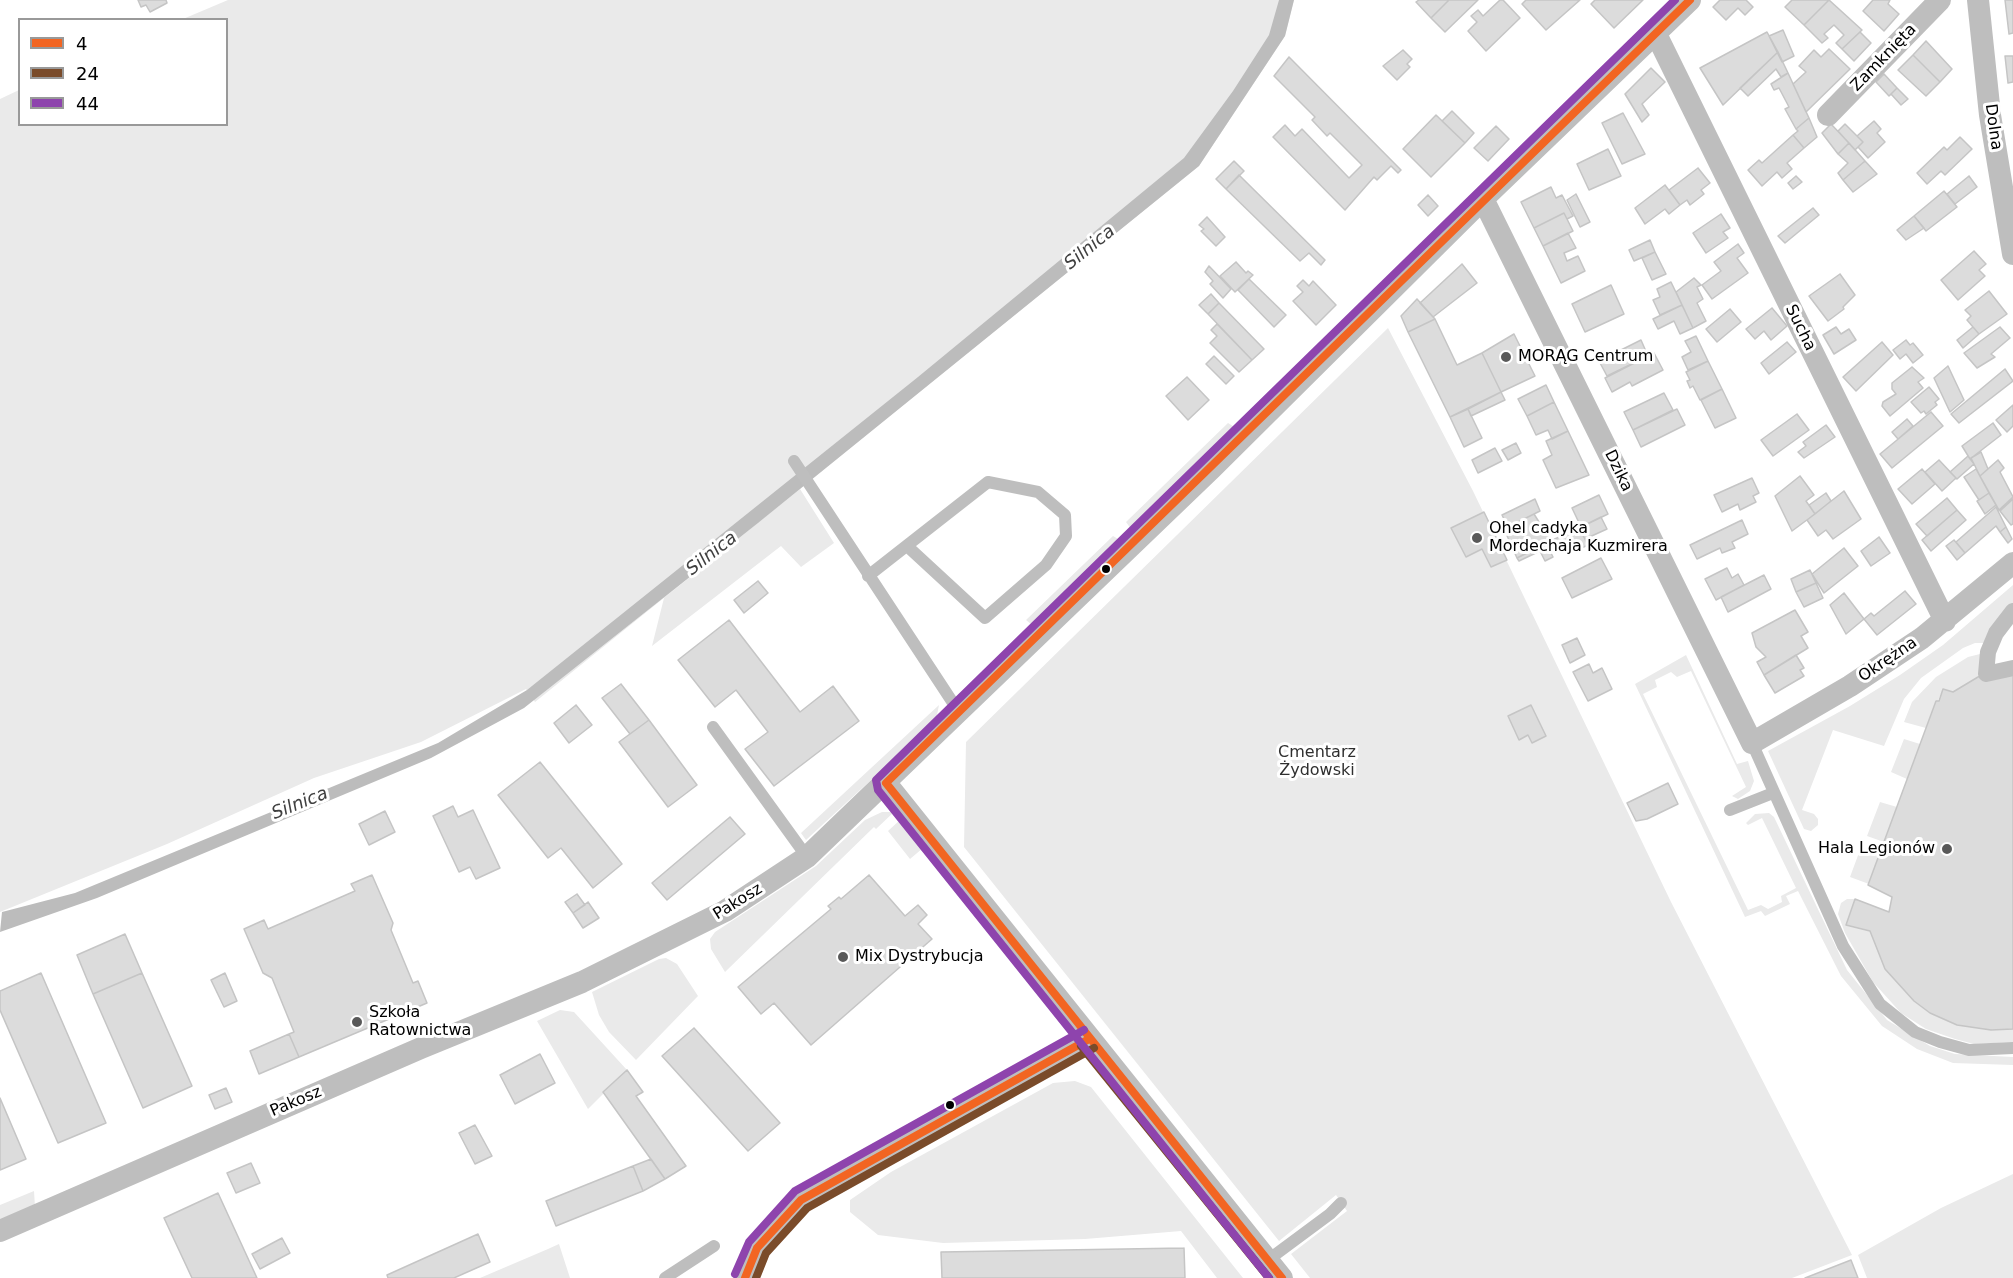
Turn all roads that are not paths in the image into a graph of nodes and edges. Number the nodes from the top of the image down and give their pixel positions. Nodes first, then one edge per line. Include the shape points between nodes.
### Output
1 (1690, 0) edge
2 (1940, 0) edge
3 (1978, 0) edge
4 (1656, 34) junction
5 (1828, 115) dead end
6 (1483, 200) junction
7 (2013, 254) edge
8 (794, 461) dead end
9 (907, 546) junction
10 (2013, 563) edge
11 (868, 576) junction
12 (2013, 611) edge
13 (1945, 621) junction
14 (2013, 668) edge
15 (959, 712) junction
16 (713, 727) dead end
17 (1752, 743) junction
18 (886, 783) junction
19 (1773, 793) junction
20 (1730, 810) dead end
21 (807, 857) junction
22 (1089, 1039) junction
23 (2013, 1048) edge
24 (1341, 1203) dead end
25 (0, 1231) edge
26 (714, 1246) dead end
27 (1268, 1260) junction
28 (665, 1278) edge
29 (745, 1278) edge
30 (1282, 1278) edge

1 - 4 street, Pakosz
2 - 5 street, Zamknięta
3 - 7 street, Dolna via 1990,115
4 - 6 street, Pakosz
4 - 13 street, Sucha
6 - 15 street, Pakosz
6 - 17 street, Dzika
8 - 11 lane
9 - 9 lane via 988,482 1038,492 1065,515 1066,536 1047,565 985,618
9 - 11 lane
10 - 13 street, Okrężna
11 - 15 lane
12 - 14 street via 1996,633 1988,652 1986,674
13 - 17 street, Okrężna via 1850,686
15 - 18 street, Pakosz
16 - 21 lane
17 - 19 lane
18 - 21 street, Pakosz
18 - 22 street
19 - 20 lane
19 - 23 lane via 1843,946 1880,1004 1915,1032 1940,1042 1969,1050
21 - 25 street, Pakosz via 725,911 582,982
22 - 27 street
22 - 29 street via 801,1200 763,1240
24 - 27 lane
26 - 28 lane
27 - 30 street

